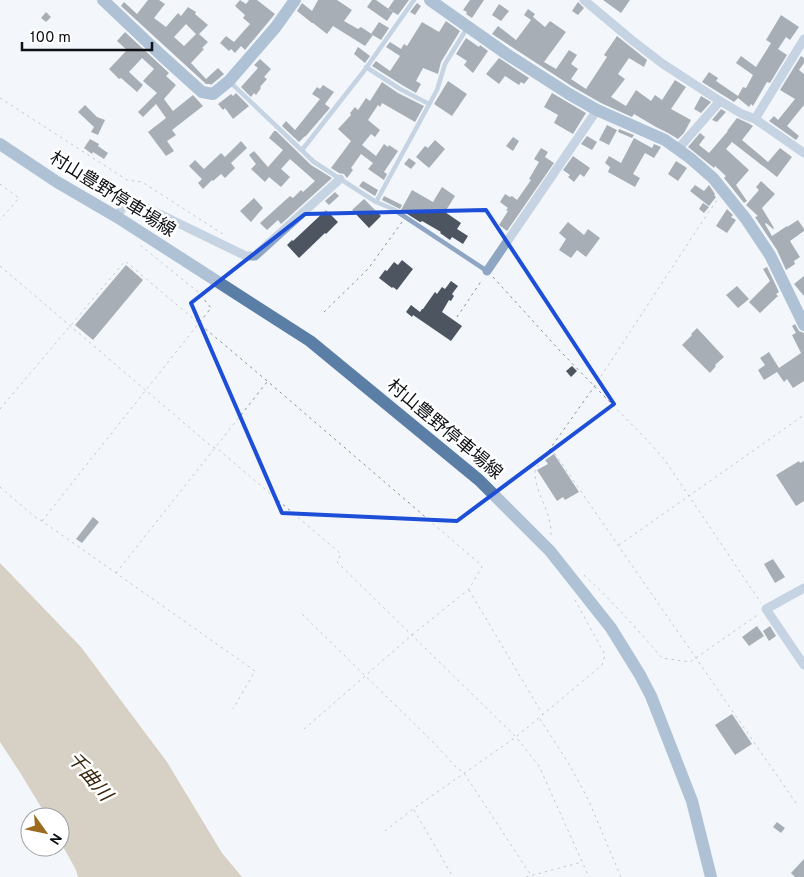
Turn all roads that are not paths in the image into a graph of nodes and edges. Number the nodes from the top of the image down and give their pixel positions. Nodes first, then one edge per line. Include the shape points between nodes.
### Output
1 (103, 0) edge
2 (295, 0) edge
3 (414, 0) edge
4 (430, 0) edge
5 (584, 0) edge
6 (468, 27) junction
7 (804, 39) edge
8 (366, 67) junction
9 (229, 81) junction
10 (720, 101) junction
11 (430, 104) junction
12 (597, 110) junction
13 (755, 119) junction
14 (0, 144) edge
15 (678, 149) junction
16 (302, 150) junction
17 (804, 154) edge
18 (340, 179) junction
19 (376, 202) junction
20 (117, 217) junction
21 (488, 271) joint
22 (804, 325) edge
23 (804, 588) edge
24 (804, 665) edge
25 (711, 877) edge

1 - 9 main road via 202,92 213,94
2 - 9 main road
3 - 8 lane
4 - 6 main road
5 - 10 street via 663,64
6 - 11 lane via 445,64
6 - 12 main road
7 - 13 street
8 - 11 lane
8 - 16 lane
9 - 16 lane
10 - 13 street
10 - 15 street
11 - 19 lane
12 - 15 main road
12 - 21 street
13 - 17 street
14 - 20 main road, 村山豊野停車場線
15 - 22 main road via 713,178 746,219 770,255
16 - 18 lane
18 - 19 lane
18 - 20 street via 255,256 246,256 129,202
19 - 21 lane
20 - 25 main road, 村山豊野停車場線 via 310,341 479,480 550,551 612,628 651,696 692,801
23 - 24 street via 766,609

